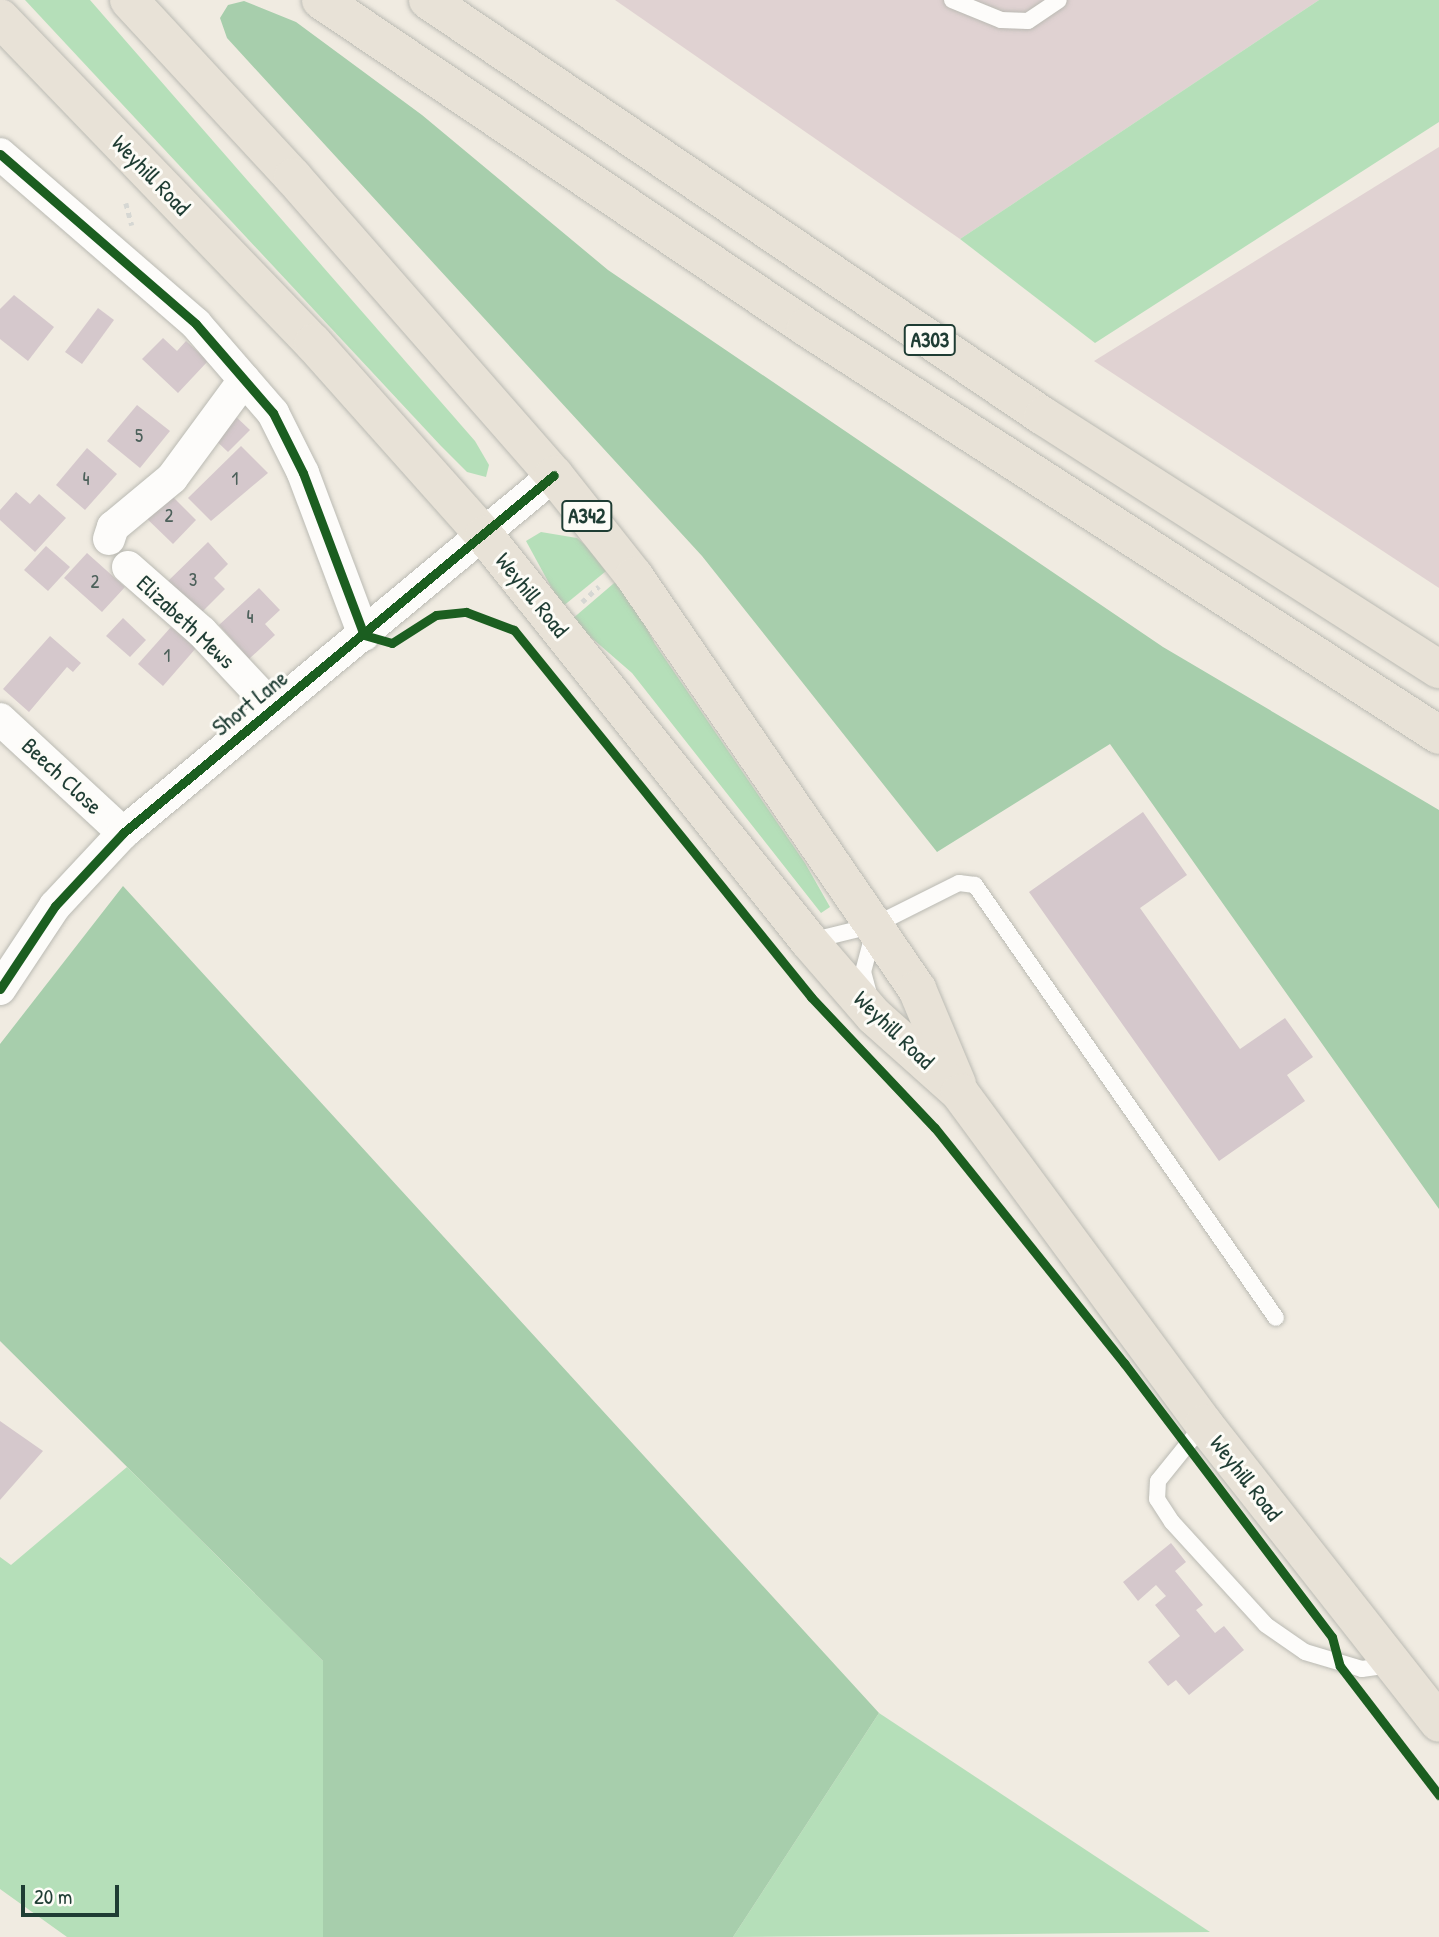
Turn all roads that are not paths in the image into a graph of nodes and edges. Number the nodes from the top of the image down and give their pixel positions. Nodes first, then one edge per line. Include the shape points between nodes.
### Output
1 (129, 0) edge
2 (321, 0) edge
3 (428, 0) edge
4 (952, 0) edge
5 (1059, 0) edge
6 (0, 18) edge
7 (0, 154) edge
8 (244, 380) junction
9 (554, 474) junction
10 (484, 535) junction
11 (109, 539) dead end
12 (128, 567) dead end
13 (364, 635) junction
14 (1439, 669) edge
15 (273, 708) junction
16 (0, 719) edge
17 (1439, 734) edge
18 (123, 833) junction
19 (875, 925) junction
20 (809, 941) junction
21 (0, 989) edge
22 (874, 1016) junction
23 (960, 1093) junction
24 (1276, 1318) dead end
25 (1204, 1424) junction
26 (1392, 1665) junction
27 (1439, 1723) edge

1 - 9 main road, Weyhill Road / A342
2 - 17 main road, A303 via 817,335
3 - 14 main road, A303 via 1043,416
4 - 5 lane via 1002,20 1028,21
6 - 10 main road, Weyhill Road / A342 via 313,343
7 - 8 street via 196,324
8 - 11 street via 172,478 113,527
8 - 13 street via 273,413 303,473
9 - 10 street, Short Lane
9 - 19 main road, Weyhill Road / A342 via 705,675
10 - 13 street, Short Lane
10 - 20 main road, Weyhill Road / A342
12 - 15 street, Elizabeth Mews via 202,632
13 - 15 street, Short Lane
15 - 18 street, Short Lane
16 - 18 street, Beech Close
18 - 21 street, Short Lane via 55,906
19 - 20 lane
19 - 22 lane via 863,972
19 - 23 main road, Weyhill Road / A342 via 917,989
19 - 24 lane via 959,883 975,885
20 - 22 main road, Weyhill Road / A342
22 - 23 main road, Weyhill Road / A342
23 - 25 main road, Weyhill Road / A342
25 - 26 main road, Weyhill Road / A342
25 - 26 lane via 1158,1481 1157,1499 1172,1522 1266,1625 1305,1652 1362,1670
26 - 27 main road, Weyhill Road / A342

